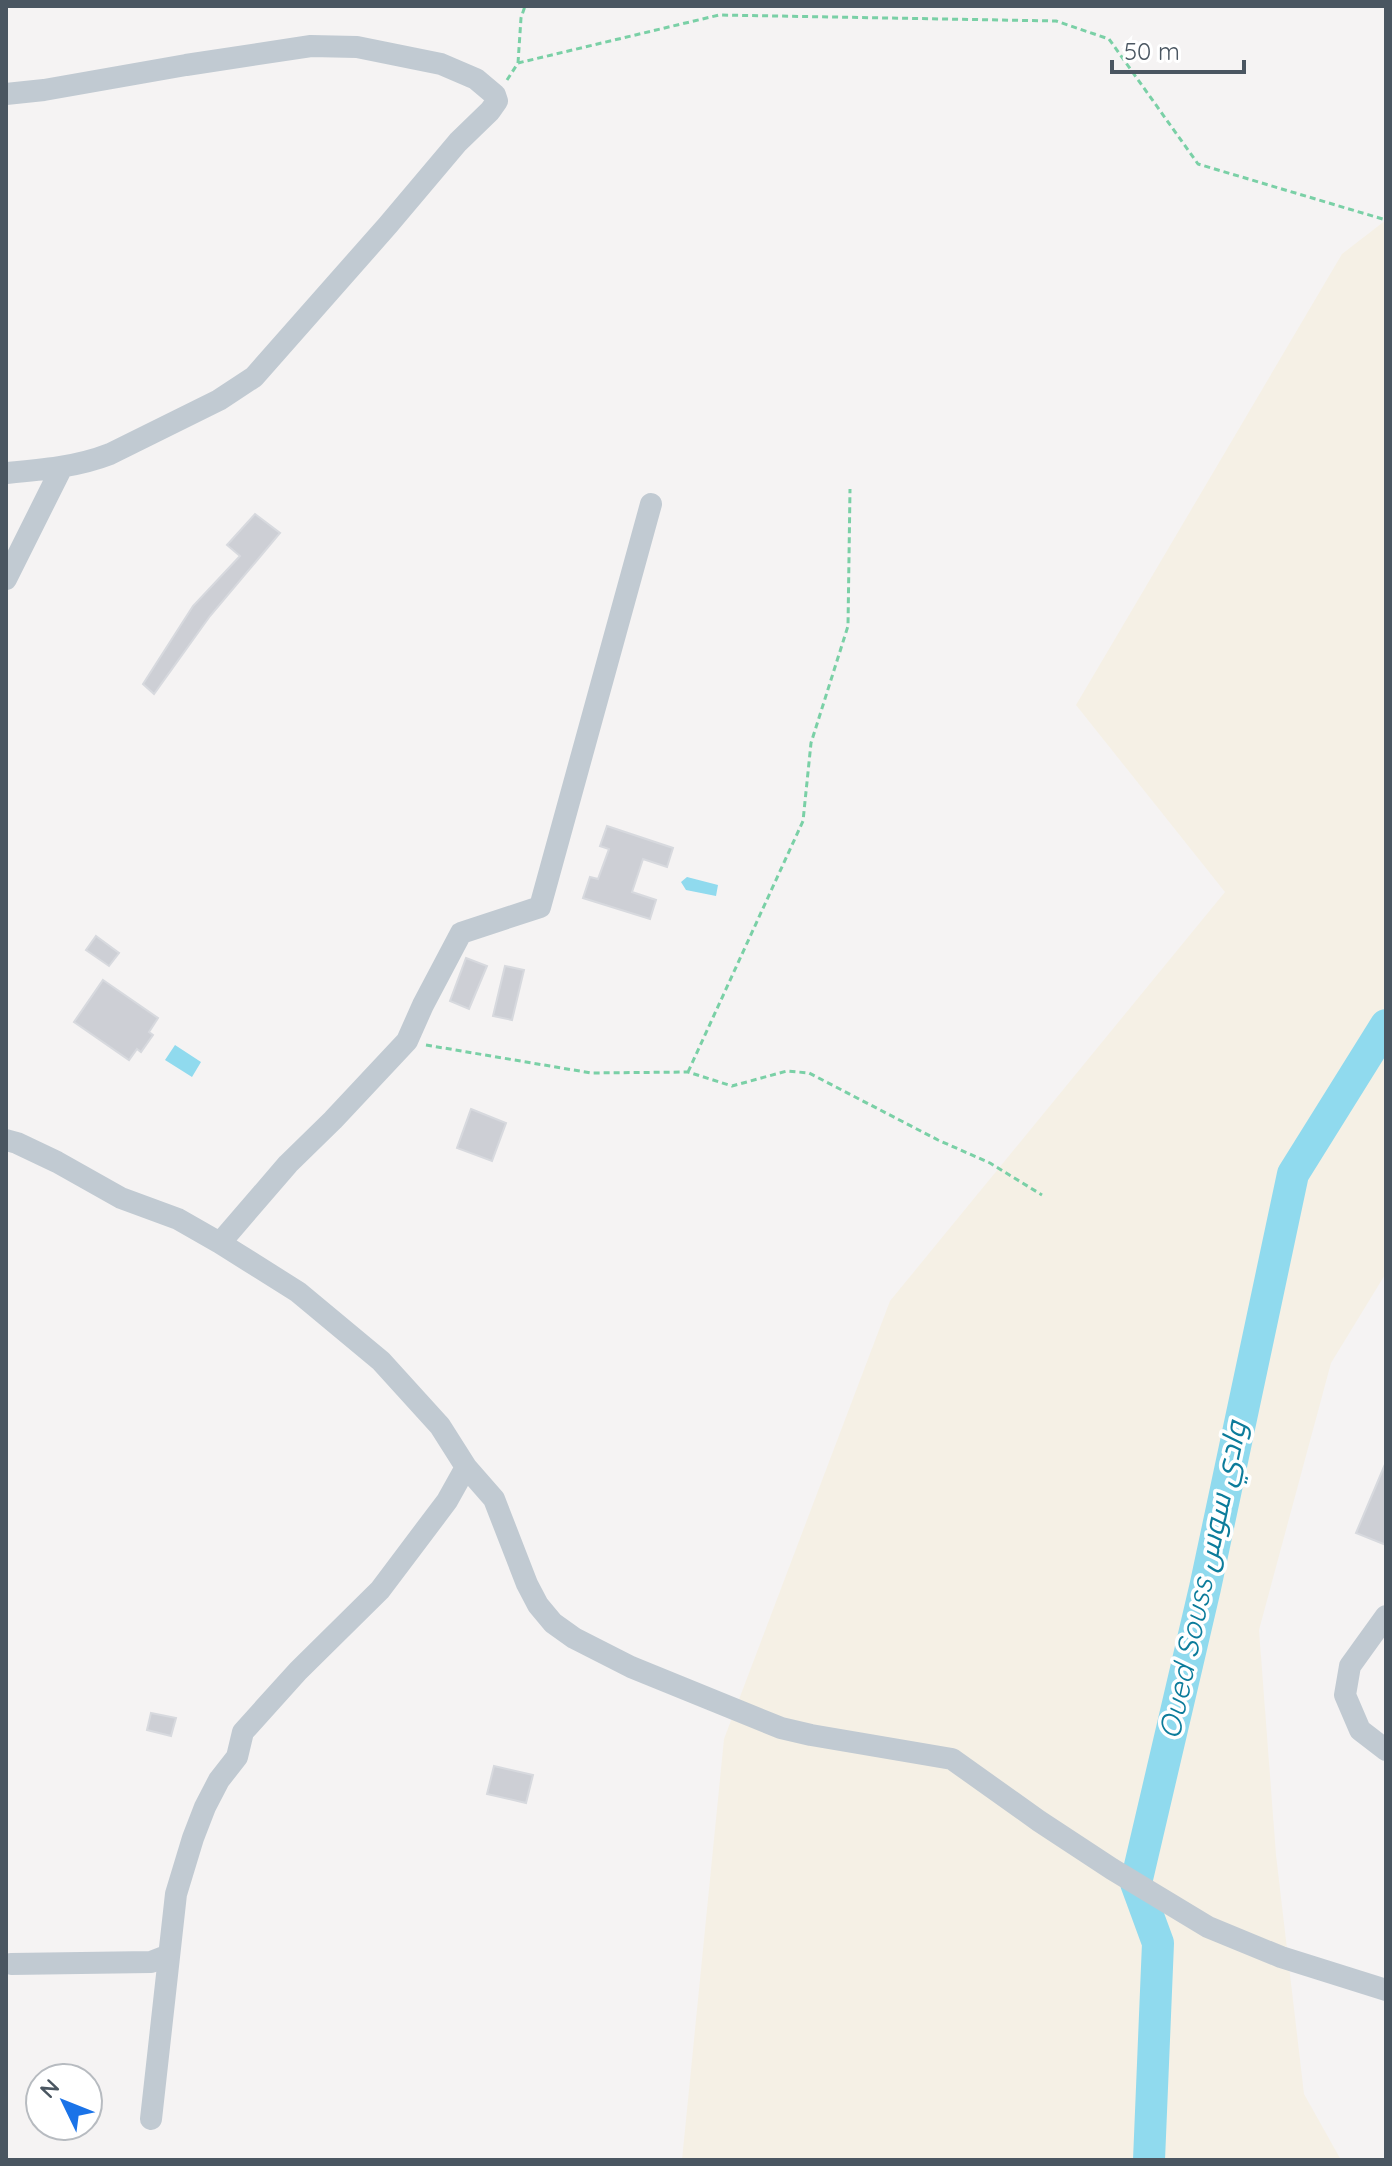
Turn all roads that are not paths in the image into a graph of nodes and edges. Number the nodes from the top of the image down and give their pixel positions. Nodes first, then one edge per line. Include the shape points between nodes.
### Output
1 (6, 94) edge
2 (62, 467) junction
3 (6, 473) edge
4 (651, 504) dead end
5 (6, 579) edge
6 (6, 1140) edge
7 (220, 1243) junction
8 (466, 1467) junction
9 (1386, 1616) edge
10 (1386, 1750) edge
11 (169, 1955) junction
12 (11, 1964) dead end
13 (1386, 1990) edge
14 (151, 2119) dead end

1 - 2 street via 311,46 357,47 441,64 476,79 496,97 254,377 131,445
2 - 3 street
2 - 5 street
4 - 7 street via 540,907 461,933 407,1041
6 - 7 street
7 - 8 street via 298,1292 381,1361 440,1426
8 - 11 street via 380,1590 243,1732 237,1757 219,1780 193,1838 176,1894
8 - 13 street via 494,1499 538,1605 574,1638 781,1728 952,1759 1112,1869 1208,1927
9 - 10 street via 1350,1666 1345,1695 1360,1730
11 - 12 street via 151,1962
11 - 14 street

